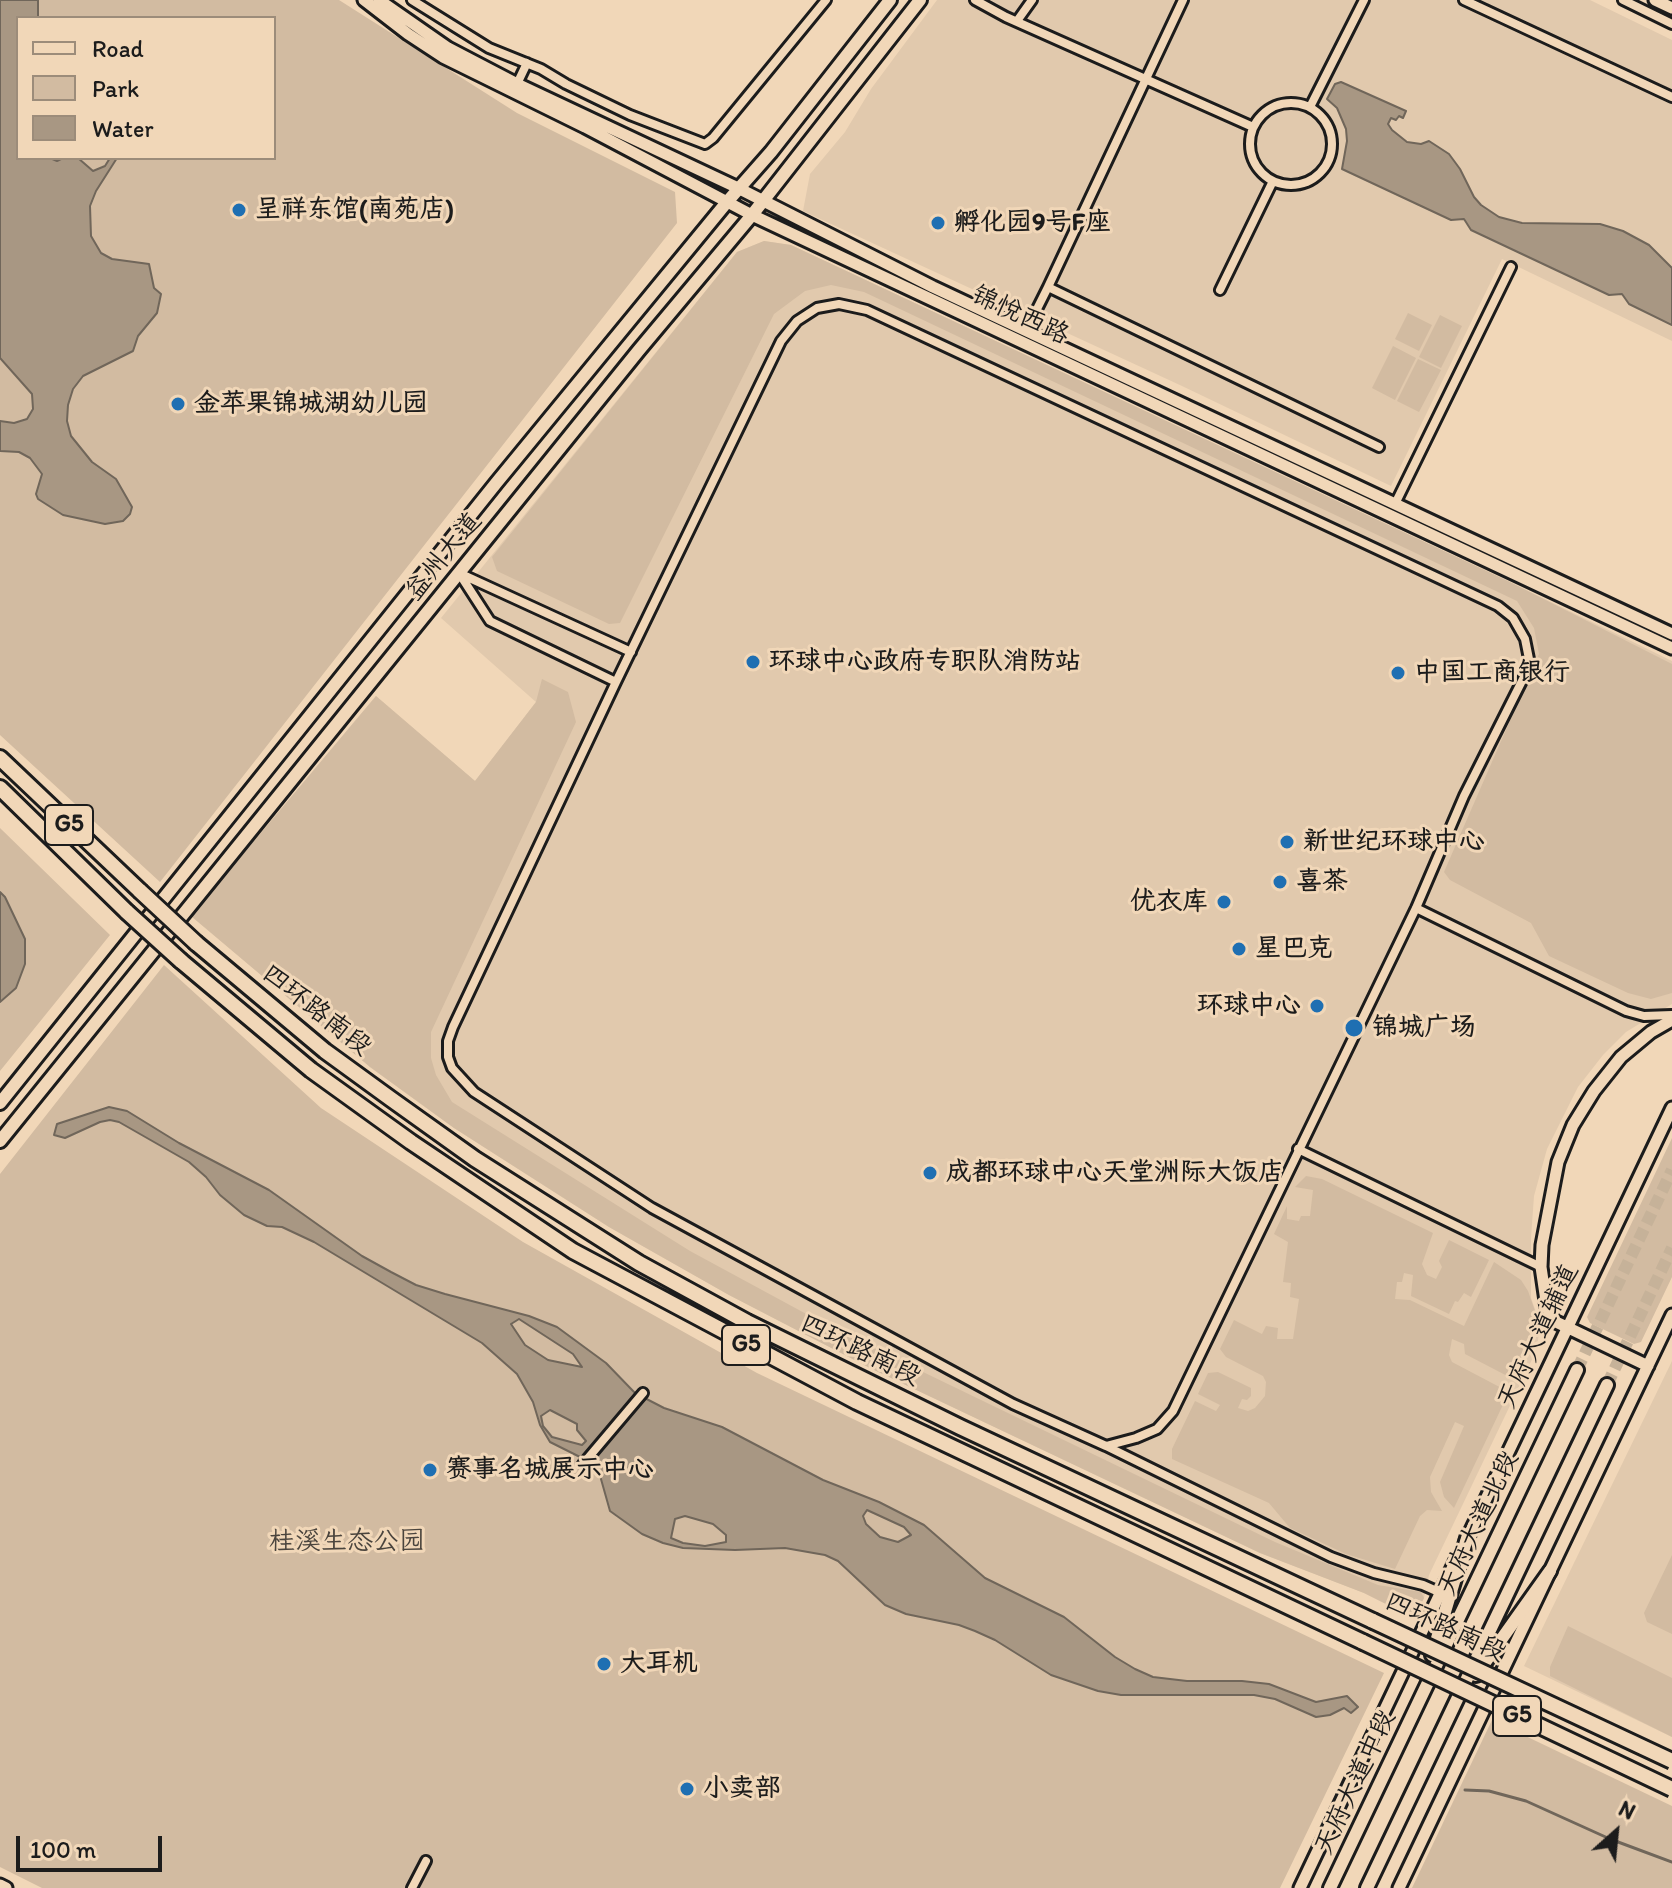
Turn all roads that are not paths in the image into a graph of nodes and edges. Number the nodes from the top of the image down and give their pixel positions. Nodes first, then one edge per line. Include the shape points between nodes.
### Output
1 (364, 0) edge
2 (379, 0) edge
3 (412, 0) edge
4 (826, 0) edge
5 (890, 0) edge
6 (920, 0) edge
7 (975, 0) edge
8 (1032, 0) edge
9 (1183, 0) edge
10 (1464, 0) edge
11 (1623, 0) edge
12 (1655, 0) edge
13 (1361, 1) edge
14 (1672, 8) edge
15 (1017, 21) junction
16 (1672, 24) edge
17 (527, 63) junction
18 (1145, 80) junction
19 (517, 84) junction
20 (1672, 97) edge
21 (1310, 107) junction
22 (1253, 127) junction
23 (1273, 181) junction
24 (738, 188) junction
25 (763, 201) junction
26 (727, 202) junction
27 (752, 215) junction
28 (1511, 267) dead end
29 (1048, 287) junction
30 (1220, 290) dead end
31 (1026, 331) junction
32 (1379, 447) dead end
33 (1395, 504) junction
34 (459, 573) junction
35 (1672, 634) edge
36 (1672, 648) edge
37 (631, 652) junction
38 (616, 682) junction
39 (0, 758) edge
40 (0, 788) edge
41 (1416, 908) junction
42 (1672, 1017) edge
43 (0, 1103) edge
44 (1672, 1108) edge
45 (0, 1141) edge
46 (1298, 1149) junction
47 (1541, 1267) junction
48 (1672, 1315) edge
49 (1567, 1327) junction
50 (1648, 1366) junction
51 (1577, 1370) tunnel mouth
52 (1607, 1385) tunnel mouth
53 (643, 1393) dead end
54 (1106, 1446) junction
55 (583, 1464) dead end
56 (1468, 1535) junction
57 (1550, 1571) junction
58 (1441, 1593) junction
59 (1421, 1697) junction
60 (1451, 1711) junction
61 (1672, 1758) edge
62 (1672, 1789) edge
63 (426, 1861) dead end
64 (0, 1885) edge
65 (6, 1888) edge
66 (412, 1888) edge
67 (1300, 1888) edge
68 (1330, 1888) edge
69 (1367, 1888) edge
70 (1399, 1888) edge

1 - 26 main road, 锦悦西路 via 443,57
2 - 19 main road, 锦悦西路 via 448,48
3 - 17 street via 489,48
4 - 17 street via 705,144 630,115
5 - 24 main road, 益州大道
6 - 25 main road, 益州大道
7 - 15 street
8 - 15 street
9 - 18 street
10 - 20 street
11 - 16 street
12 - 14 main road
13 - 21 street
15 - 18 street
17 - 19 street
18 - 22 street
18 - 29 street
19 - 24 main road, 锦悦西路
21 - 22 street via 1297,103 1271,108
21 - 23 street via 1321,116 1332,140 1326,166 1308,181
22 - 23 street via 1255,164
23 - 30 street
24 - 25 main road, 锦悦西路
24 - 26 main road, 益州大道
25 - 27 main road, 益州大道
25 - 31 main road, 锦悦西路
26 - 27 main road, 锦悦西路
26 - 43 main road, 益州大道
27 - 34 main road, 益州大道
27 - 36 main road, 锦悦西路
28 - 33 street
29 - 31 street
29 - 32 street
31 - 33 main road, 锦悦西路
33 - 35 main road, 锦悦西路
34 - 37 street
34 - 38 street via 490,621
34 - 45 main road, 益州大道
37 - 38 street
37 - 41 street via 781,341 817,308 839,304 867,310 1498,606 1513,618 1525,639 1527,671 1464,796
38 - 54 street via 453,1027 448,1041 452,1068 474,1092 652,1208 1003,1399
39 - 61 highway, 四环路南段 / G5, bridge via 196,943 325,1051 520,1188 639,1263 960,1427
40 - 62 highway, 四环路南段 / G5, bridge via 181,961 311,1070 573,1251 857,1402
41 - 42 street via 1626,1011
41 - 46 street
42 - 47 main road via 1621,1057 1573,1125 1558,1162
44 - 49 main road, 天府大道辅道
46 - 47 street
46 - 54 street via 1173,1411 1157,1429
47 - 49 main road via 1547,1308 1554,1321
48 - 50 main road
49 - 50 main road
49 - 56 main road, 天府大道辅道
50 - 57 main road
51 - 59 main road, 天府大道北段
52 - 60 main road
53 - 55 street
54 - 58 street via 1331,1557
56 - 58 main road, 天府大道辅道
56 - 59 main road
57 - 60 main road
57 - 70 main road
58 - 67 main road, 天府大道辅道
59 - 68 main road, 天府大道中段
60 - 69 main road
63 - 66 street
64 - 65 main road

